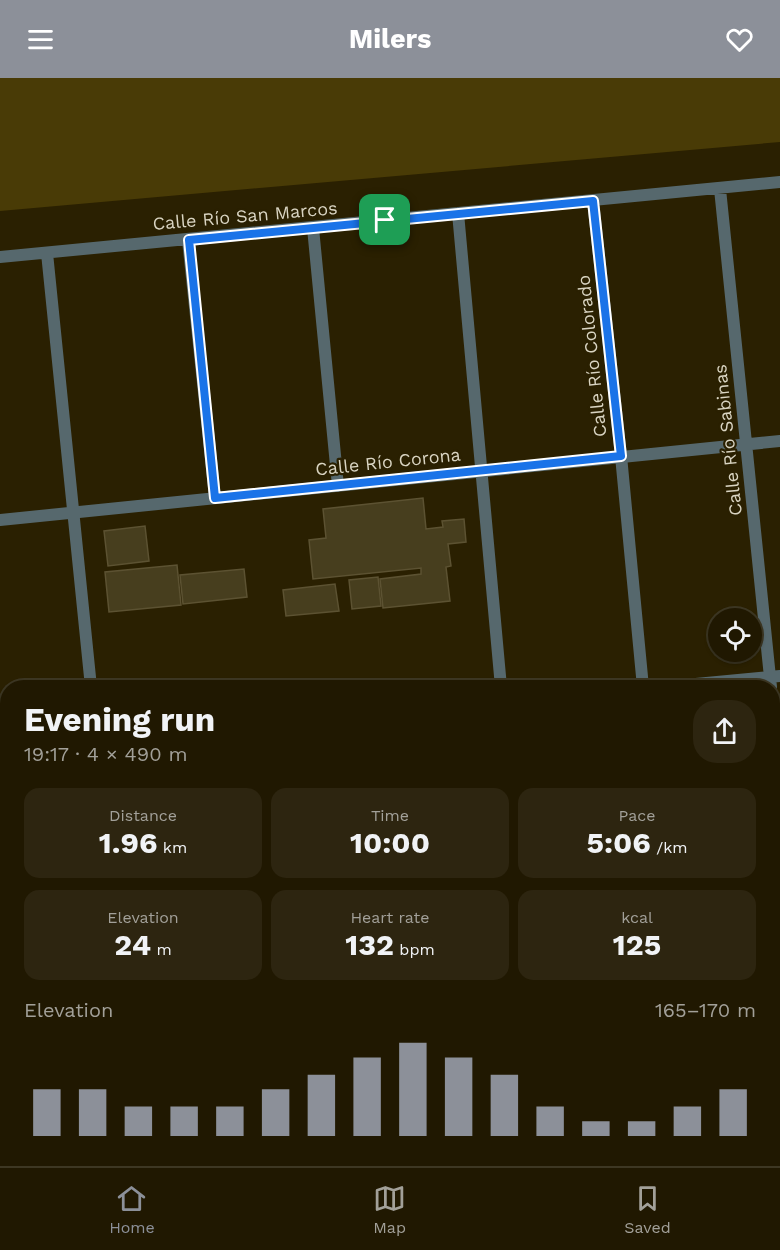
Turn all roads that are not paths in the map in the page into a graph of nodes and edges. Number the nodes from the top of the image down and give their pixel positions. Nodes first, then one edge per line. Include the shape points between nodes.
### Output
1 (780, 182) edge
2 (720, 189) junction
3 (593, 201) junction
4 (458, 213) junction
5 (313, 228) junction
6 (189, 240) junction
7 (47, 253) junction
8 (0, 257) edge
9 (780, 441) edge
10 (746, 445) junction
11 (621, 456) junction
12 (482, 470) junction
13 (338, 486) junction
14 (215, 498) junction
15 (74, 512) junction
16 (0, 520) edge
17 (90, 680) edge
18 (500, 680) edge
19 (642, 680) edge
20 (774, 680) edge

1 - 2 street, Calle Río San Marcos
2 - 3 street, Calle Río San Marcos
2 - 10 street, Calle Río Sabinas
3 - 4 street, Calle Río San Marcos
3 - 11 street, Calle Río Colorado
4 - 5 street, Calle Río San Marcos
4 - 12 street
5 - 6 street, Calle Río San Marcos
5 - 13 street
6 - 7 street, Calle Río San Marcos
6 - 14 street
7 - 8 street, Calle Río San Marcos
7 - 15 street
9 - 10 street, Calle Río Corona
10 - 11 street, Calle Río Corona
10 - 20 street, Calle Río Sabinas
11 - 12 street, Calle Río Corona
11 - 19 street, Calle Río Colorado
12 - 13 street, Calle Río Corona
12 - 18 street
13 - 14 street, Calle Río Corona
14 - 15 street, Calle Río Corona
15 - 16 street, Calle Río Corona
15 - 17 street

